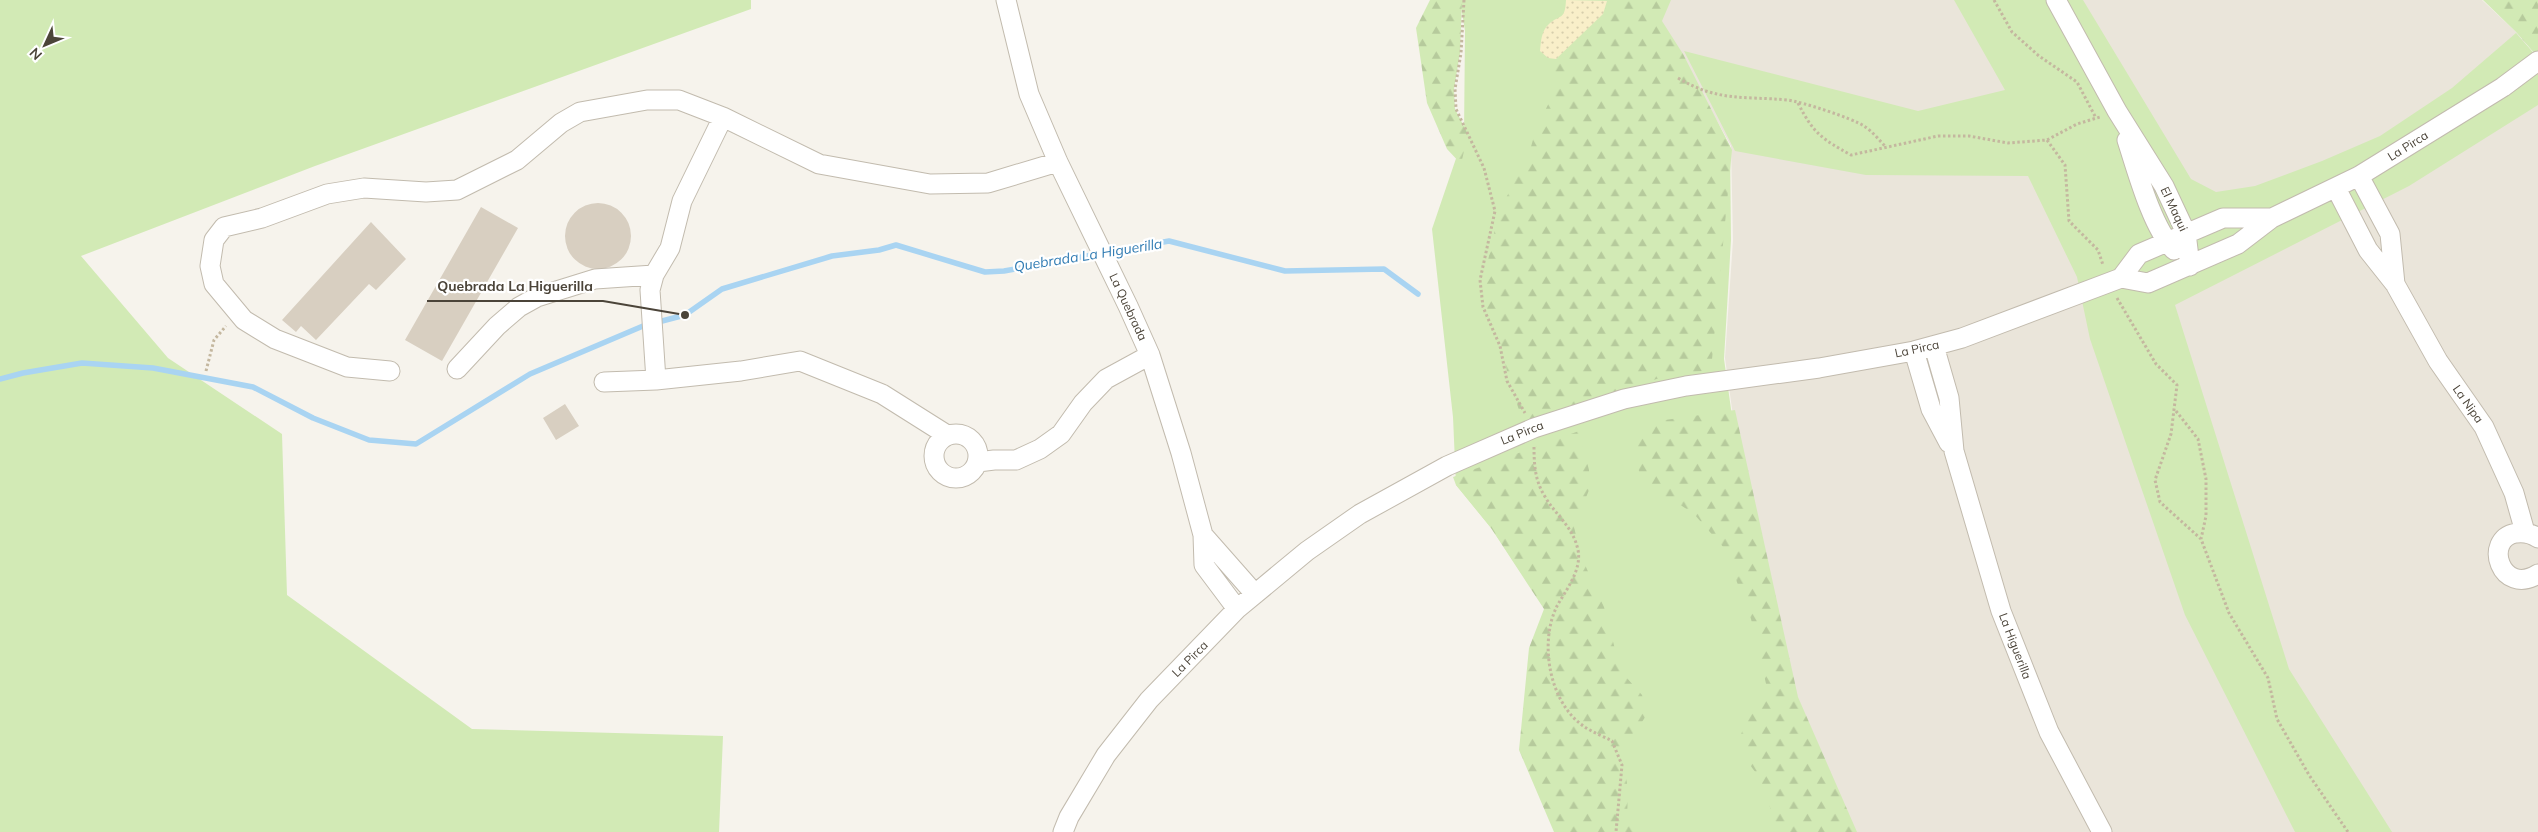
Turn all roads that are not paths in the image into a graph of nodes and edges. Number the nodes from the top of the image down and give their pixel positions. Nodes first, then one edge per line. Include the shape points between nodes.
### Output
1 (1006, 0) edge
2 (2056, 0) edge
3 (2538, 61) edge
4 (2117, 111) junction
5 (723, 117) junction
6 (1058, 162) junction
7 (2360, 176) junction
8 (2336, 188) junction
9 (2272, 218) junction
10 (2186, 233) junction
11 (2166, 242) junction
12 (2190, 266) junction
13 (654, 275) junction
14 (2115, 281) junction
15 (2395, 284) junction
16 (1934, 346) junction
17 (1914, 351) junction
18 (1150, 355) junction
19 (457, 369) dead end
20 (390, 371) dead end
21 (656, 380) junction
22 (604, 382) dead end
23 (947, 435) junction
24 (1954, 451) junction
25 (978, 462) junction
26 (1203, 535) junction
27 (2532, 535) edge
28 (2538, 574) edge
29 (1255, 594) junction
30 (1237, 609) junction
31 (1063, 832) edge
32 (2102, 832) edge

1 - 6 street, La Quebrada via 1029,94
2 - 4 street, El Maqui
3 - 7 street, La Pirca via 2503,87
4 - 10 street, El Maqui via 2164,186
4 - 11 street, El Maqui via 2143,188
5 - 6 street via 819,164 930,184 988,183
5 - 13 street via 682,202 670,248
5 - 20 street via 679,100 647,100 580,112 561,123 517,160 457,190 426,192 364,188 327,194 262,218 224,227 214,240 210,266 214,284 244,320 275,339 347,367
6 - 18 street, La Quebrada
7 - 8 street, La Pirca
7 - 15 street, La Nipa via 2390,234
8 - 9 street, La Pirca
8 - 15 street, La Nipa via 2368,250
9 - 10 street, La Pirca via 2223,218
9 - 12 street, La Pirca via 2238,244
10 - 11 street, La Pirca
10 - 12 street, El Maqui
11 - 12 street, El Maqui
11 - 14 street, La Pirca via 2139,254
12 - 14 street, La Pirca via 2148,283
13 - 19 street via 595,279 537,297 497,326
13 - 21 street via 650,290
14 - 16 street, La Pirca via 2014,320
15 - 27 street, La Nipa via 2438,361 2484,427
16 - 17 street, La Pirca
16 - 24 street, La Higuerilla via 1949,398
17 - 24 street, La Higuerilla via 1931,409
17 - 29 street, La Pirca via 1655,392 1594,407 1534,428 1447,466 1360,514 1306,551
18 - 25 street via 1106,380 1083,403 1061,434 1040,449 1016,460
18 - 26 street, La Quebrada
21 - 22 street
21 - 23 street via 800,361 882,394
23 - 25 street via 963,434 970,438 978,451
23 - 25 street via 934,453 934,461 940,471 958,478 974,469
24 - 32 street, La Higuerilla via 2001,611 2049,732
26 - 29 street, La Quebrada
26 - 30 street, La Quebrada via 1204,565
27 - 28 street, La Nipa via 2513,534 2501,544 2498,557 2500,566 2514,578 2530,579
29 - 30 street, La Pirca
30 - 31 street, La Pirca via 1144,706 1106,755

